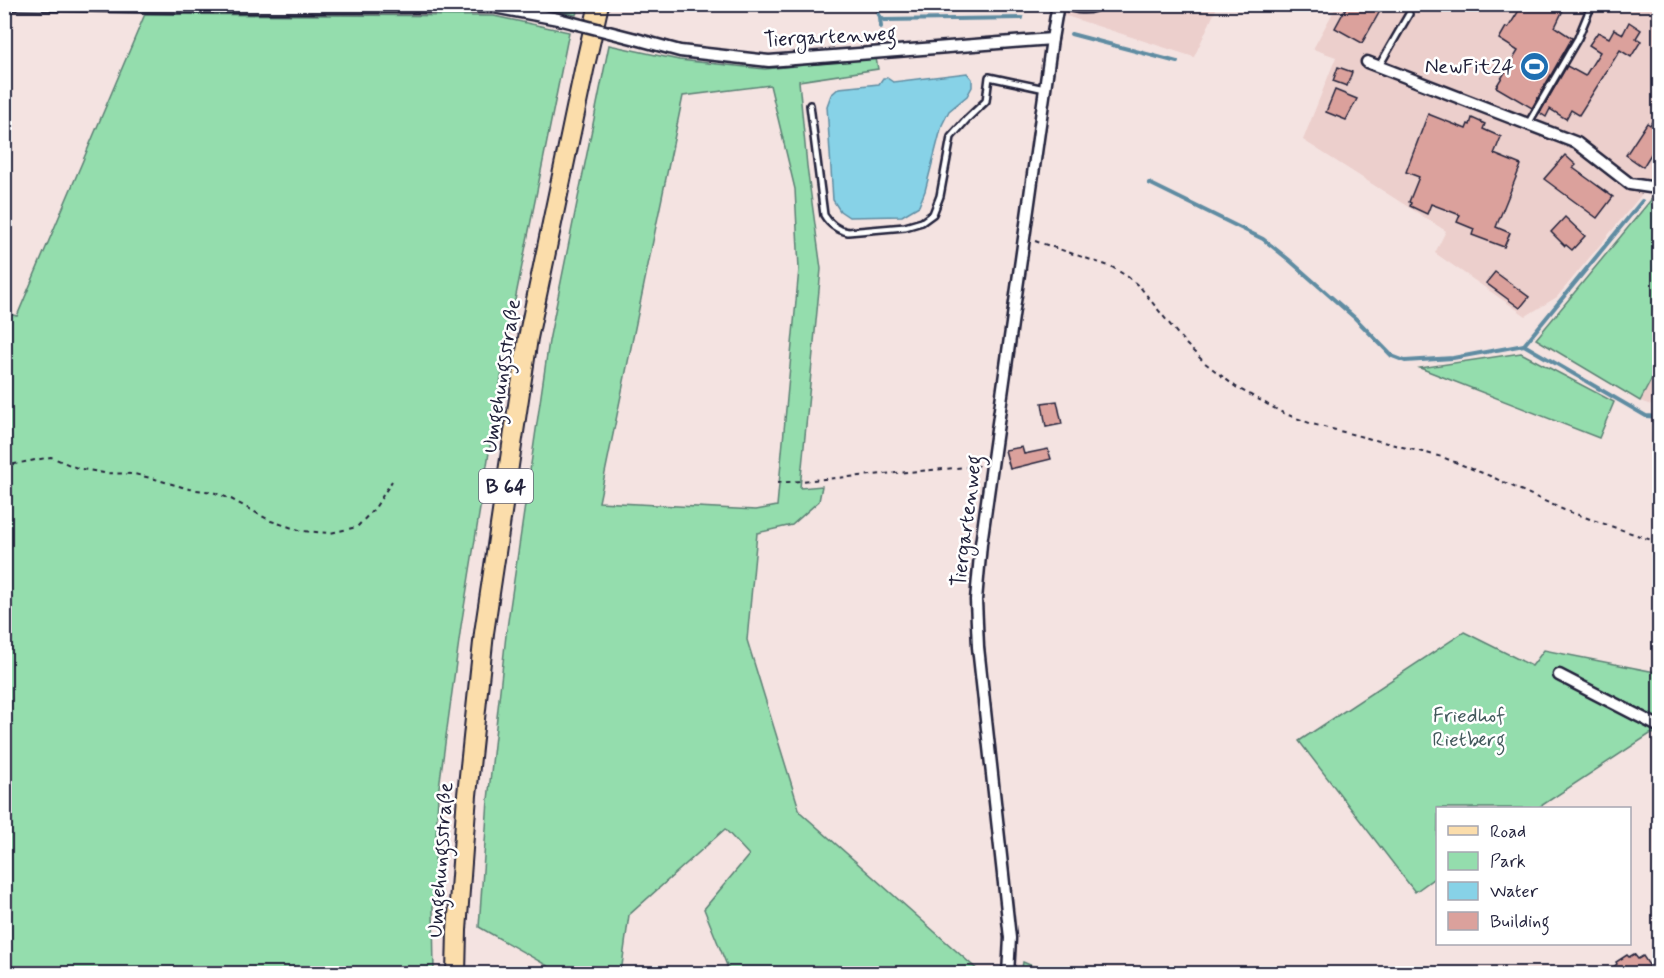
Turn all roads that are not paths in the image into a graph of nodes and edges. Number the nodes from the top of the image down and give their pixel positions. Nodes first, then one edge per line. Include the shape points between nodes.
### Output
1 (5, 4) edge
2 (599, 4) edge
3 (1102, 4) edge
4 (1592, 4) edge
5 (1058, 5) edge
6 (179, 6) edge
7 (1408, 14) dead end
8 (1052, 39) junction
9 (1367, 62) dead end
10 (1379, 66) junction
11 (1045, 89) junction
12 (810, 105) dead end
13 (1528, 124) junction
14 (1659, 183) edge
15 (1559, 675) dead end
16 (1659, 727) edge
17 (456, 974) edge
18 (1008, 974) edge

1 - 6 street, Tiergartenweg
2 - 17 main road, Umgehungsstraße / B 64 via 528,338 484,633 467,795
3 - 5 lane via 1083,11
4 - 13 lane via 1578,39
5 - 8 street, Tiergartenweg
6 - 8 street, Tiergartenweg, bridge via 494,7 558,19 680,51 769,61
7 - 10 lane
8 - 11 street, Tiergartenweg
9 - 10 street
10 - 13 street
11 - 12 lane via 989,77 986,101 951,137 933,213 922,222 904,227 848,232 839,230 824,215
11 - 18 street, Tiergartenweg via 976,600 1010,938
13 - 14 street via 1577,143 1630,184 1650,187
15 - 16 street

